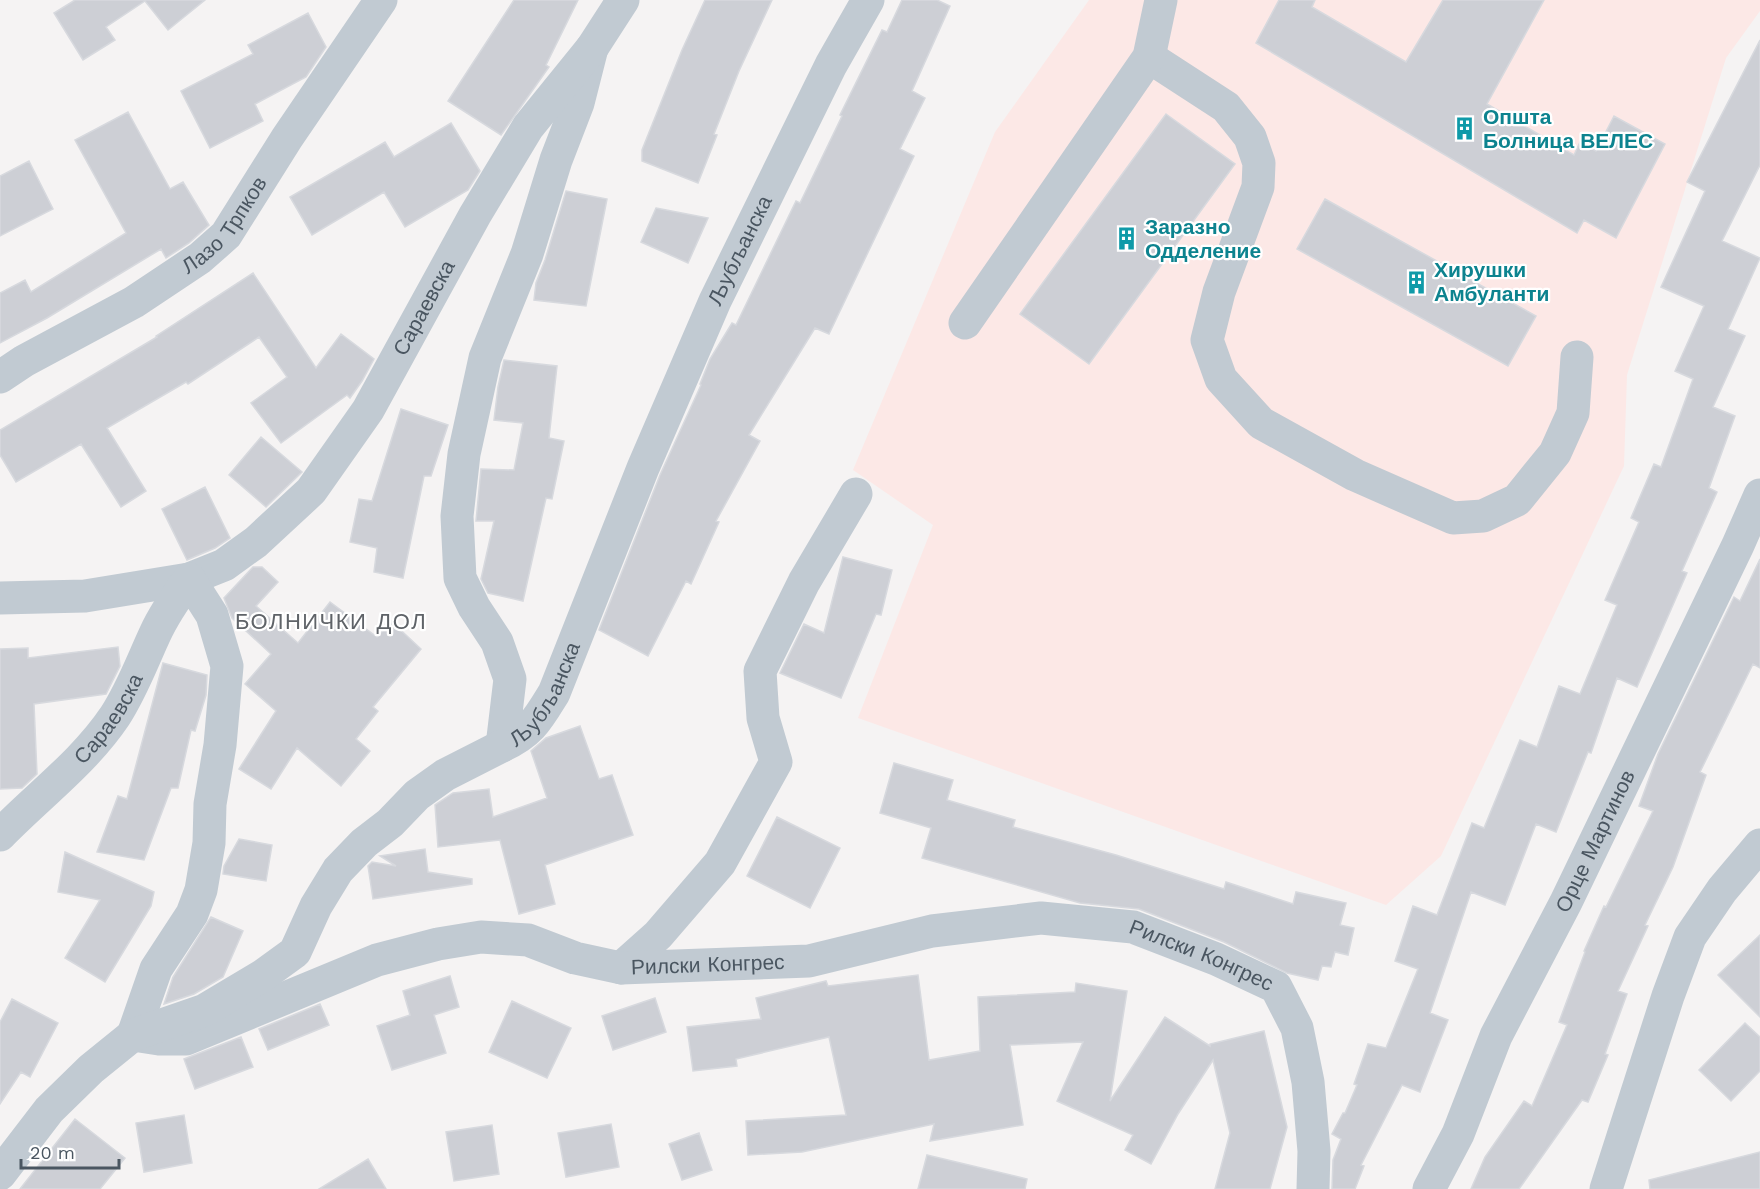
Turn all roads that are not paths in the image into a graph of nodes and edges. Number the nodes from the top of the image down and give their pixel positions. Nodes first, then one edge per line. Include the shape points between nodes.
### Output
1 (381, 0) edge
2 (623, 0) edge
3 (868, 0) edge
4 (1161, 0) edge
5 (592, 48) junction
6 (1149, 57) junction
7 (965, 323) dead end
8 (1577, 357) dead end
9 (0, 377) edge
10 (856, 494) dead end
11 (1760, 495) edge
12 (189, 579) junction
13 (0, 598) edge
14 (502, 746) junction
15 (0, 835) edge
16 (1760, 844) edge
17 (621, 968) junction
18 (133, 1035) junction
19 (0, 1174) edge
20 (1313, 1189) edge
21 (1429, 1189) edge
22 (1606, 1189) edge

1 - 9 street, Лазо Трпков via 226,235 200,258 134,302
2 - 5 street, Сараевска
3 - 14 street, Љубљанска via 831,65 715,301 643,468 554,693 520,738
4 - 6 street
5 - 12 street, Сараевска via 528,127 368,410 311,491 256,542 224,565
5 - 14 street, Љубљанска via 578,103 527,254 486,358 464,454 457,516 460,578 497,642 510,679
6 - 7 street
6 - 8 street via 1226,107 1250,137 1259,163 1257,187 1219,292 1207,340 1221,379 1261,423 1355,475 1453,518 1483,516 1517,500 1555,453 1573,412
10 - 17 street via 804,582 760,671 763,718 777,762 720,863 658,935
11 - 21 street, Орце Мартинов via 1566,902 1496,1036 1458,1134
12 - 13 street, Сараевска via 85,596
12 - 15 street, Сараевска via 169,606 115,717 67,772
12 - 18 street via 212,615 227,666 209,843 201,890 192,914 156,969
14 - 18 street via 445,775 364,843 338,870 295,952 205,1010
16 - 22 street via 1690,937
17 - 18 street, Рилски Конгрес via 575,958 528,940 481,937 378,960 186,1039
17 - 20 street, Рилски Конгрес via 809,961 932,931 1041,918 1133,927 1276,987 1298,1028 1308,1082
18 - 19 street via 49,1110

